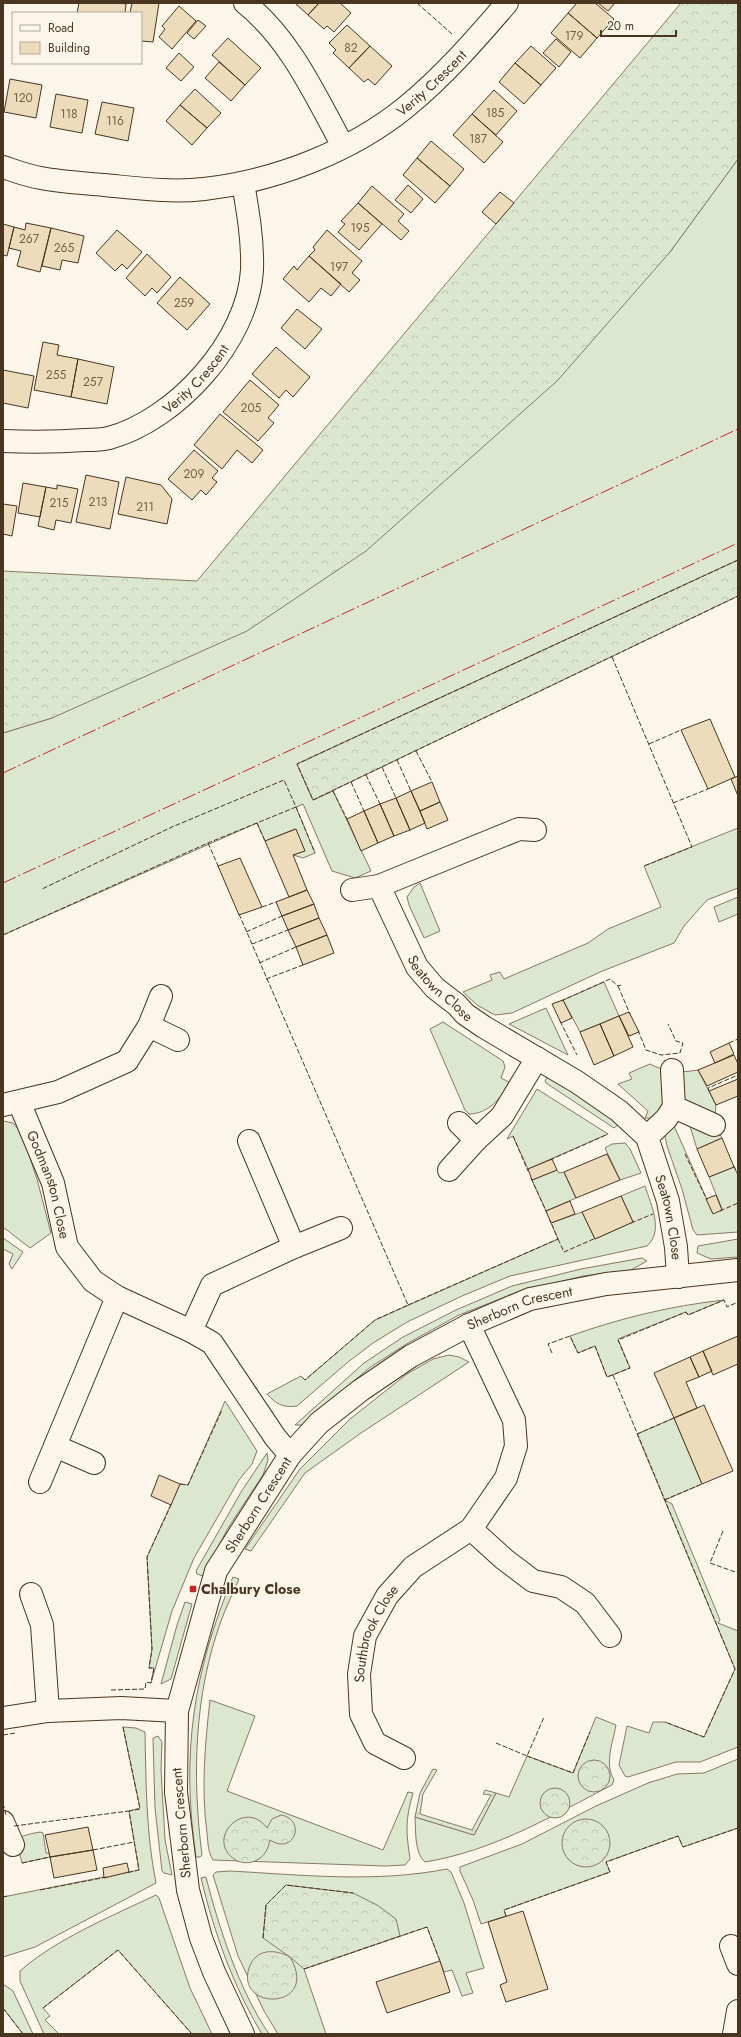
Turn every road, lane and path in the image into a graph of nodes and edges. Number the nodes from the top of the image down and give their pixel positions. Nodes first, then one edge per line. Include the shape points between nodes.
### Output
1 (245, 3) edge
2 (507, 3) edge
3 (342, 146) junction
4 (3, 167) edge
5 (243, 183) junction
6 (3, 441) edge
7 (535, 830) dead end
8 (380, 886) junction
9 (352, 890) dead end
10 (161, 996) dead end
11 (149, 1026) junction
12 (178, 1040) dead end
13 (537, 1058) junction
14 (672, 1070) dead end
15 (11, 1104) edge
16 (674, 1107) junction
17 (460, 1123) dead end
18 (714, 1125) dead end
19 (647, 1137) junction
20 (476, 1140) junction
21 (249, 1141) dead end
22 (449, 1170) dead end
23 (341, 1228) dead end
24 (294, 1247) junction
25 (738, 1270) edge
26 (678, 1277) junction
27 (117, 1297) junction
28 (469, 1325) junction
29 (191, 1331) junction
30 (55, 1446) junction
31 (290, 1455) junction
32 (94, 1463) dead end
33 (40, 1482) dead end
34 (471, 1529) junction
35 (31, 1594) dead end
36 (610, 1636) dead end
37 (48, 1711) junction
38 (176, 1712) junction
39 (3, 1718) edge
40 (404, 1758) dead end
41 (3, 1822) edge
42 (13, 1845) dead end
43 (738, 2010) edge
44 (243, 2034) edge
45 (734, 2034) edge

1 - 3 street via 277,36 298,64
2 - 3 street, Verity Crescent via 479,36 406,107
3 - 5 street, Verity Crescent via 306,164
4 - 5 street, Verity Crescent via 41,178 143,189 202,189
5 - 6 street, Verity Crescent via 251,230 252,271 245,307 210,368 182,398 147,422 108,438 58,442
7 - 8 street via 518,829
8 - 9 street
8 - 13 street, Seatown Close via 417,967 435,988 458,1005 465,1014
10 - 11 street, Godmanston Close
11 - 12 street
11 - 15 street, Godmanston Close via 127,1061 58,1092
13 - 19 street, Seatown Close via 619,1110
13 - 20 street via 502,1116
14 - 16 street
15 - 27 street, Godmanston Close via 53,1183 67,1247 93,1281
16 - 18 street
16 - 19 street via 666,1119
17 - 20 street
19 - 26 street, Seatown Close via 668,1201
20 - 22 street
21 - 24 street
23 - 24 street
24 - 29 street via 212,1285
25 - 26 street, Sherborn Crescent
26 - 28 street, Sherborn Crescent via 606,1284 530,1299
27 - 29 street, Godmanston Close
27 - 30 street
28 - 31 street, Sherborn Crescent via 411,1356 361,1390 319,1423
28 - 34 street, Southbrook Close via 514,1420 516,1446 506,1478
29 - 31 street, Godmanston Close via 212,1343 274,1437
30 - 32 street
30 - 33 street
31 - 38 street, Sherborn Crescent via 216,1571
34 - 36 street via 533,1581 561,1587 585,1603
34 - 40 street, Southbrook Close via 413,1567 387,1596 366,1636 359,1674 360,1714 375,1743
35 - 37 street via 42,1625
37 - 38 street via 121,1708
37 - 39 street
38 - 44 street, Sherborn Crescent via 176,1792 188,1890 206,1952
41 - 42 street
43 - 45 street

